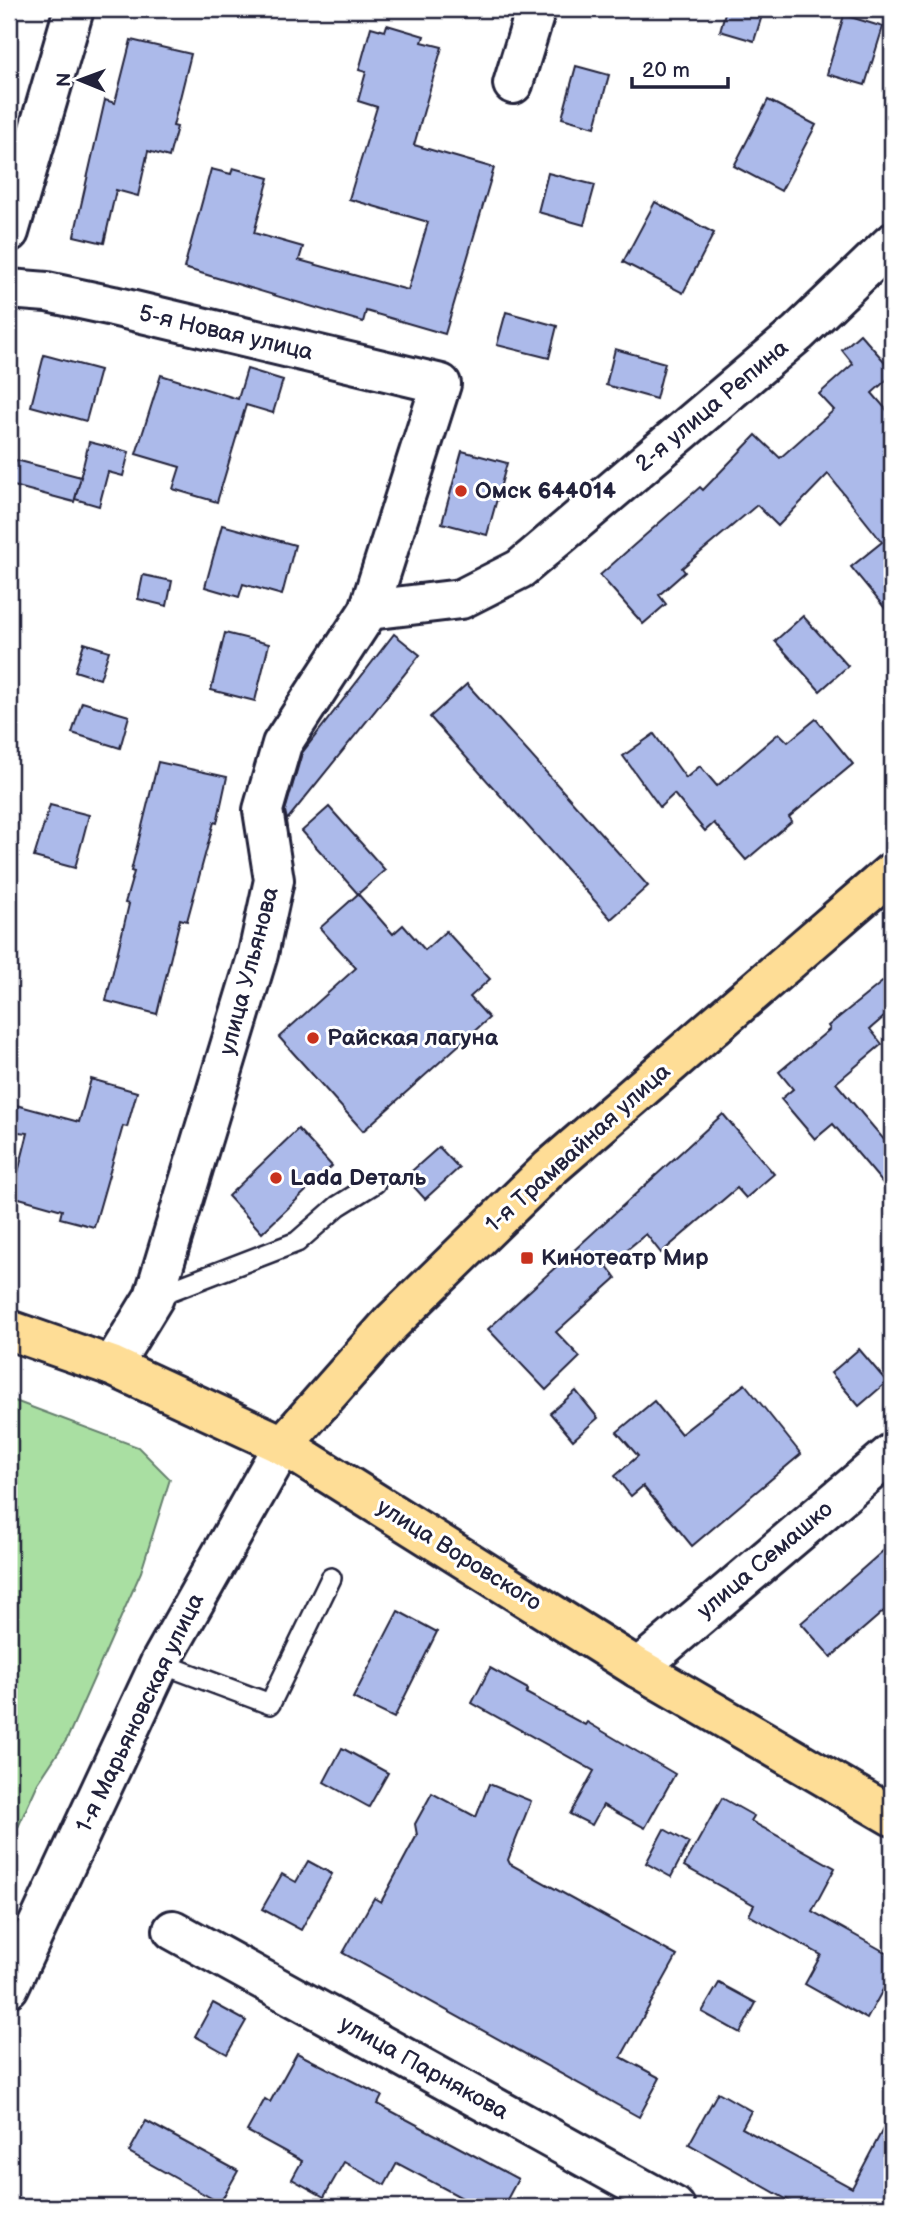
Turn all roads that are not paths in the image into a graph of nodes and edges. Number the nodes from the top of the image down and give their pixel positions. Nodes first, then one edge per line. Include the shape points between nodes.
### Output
1 (74, 9) edge
2 (536, 9) edge
3 (513, 84) dead end
4 (9, 232) edge
5 (892, 243) edge
6 (9, 289) edge
7 (441, 384) joint
8 (369, 610) junction
9 (892, 872) edge
10 (375, 1183) dead end
11 (154, 1297) junction
12 (9, 1329) edge
13 (112, 1366) junction
14 (283, 1445) junction
15 (892, 1452) edge
16 (331, 1578) dead end
17 (160, 1663) junction
18 (638, 1668) junction
19 (892, 1816) edge
20 (173, 1930) dead end
21 (9, 1987) edge
22 (675, 2207) edge

1 - 4 street
2 - 3 street
5 - 8 street, 2-я улица Репина via 798,333 520,569 461,598
6 - 7 street, 5-я Новая улица via 113,306
7 - 8 street, улица Ульянова
8 - 11 street, улица Ульянова via 282,744 263,810 274,880 258,954
9 - 14 main road, 1-я Трамвайная улица via 549,1169 390,1325
10 - 11 lane via 338,1206 297,1241
11 - 13 street, улица Ульянова
12 - 13 main road, улица Воровского
13 - 14 main road, улица Воровского
14 - 17 street, 1-я Марьяновская улица
14 - 18 main road, улица Воровского
15 - 18 street, улица Семашко
16 - 17 lane via 270,1704
17 - 21 street, 1-я Марьяновская улица
18 - 19 main road, улица Воровского
20 - 22 street, улица Парнякова

